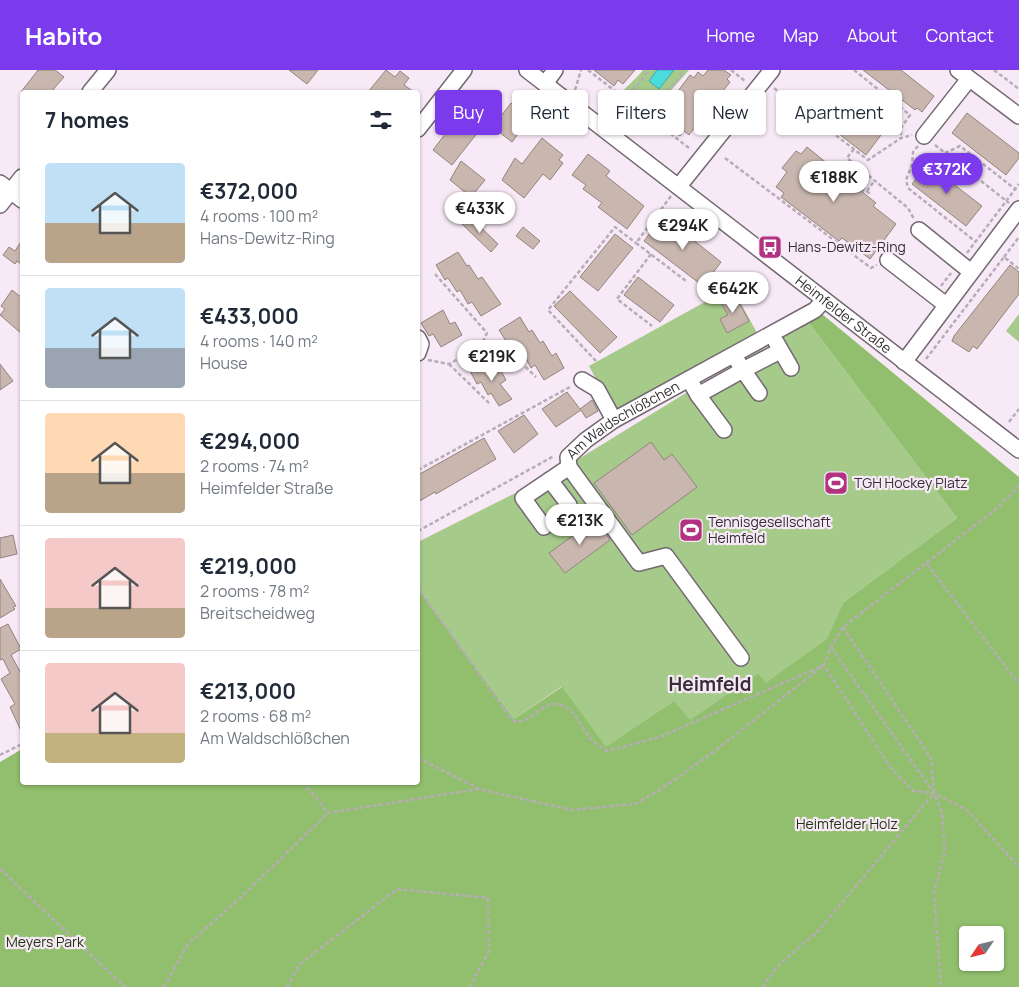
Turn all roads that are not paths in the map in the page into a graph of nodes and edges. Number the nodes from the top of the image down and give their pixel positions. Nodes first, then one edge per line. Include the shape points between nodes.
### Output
1 (108, 70) edge
2 (464, 70) edge
3 (526, 70) edge
4 (555, 70) edge
5 (772, 70) edge
6 (964, 74) edge
7 (545, 84) junction
8 (92, 90) edge
9 (1019, 116) edge
10 (420, 126) edge
11 (925, 137) road end
12 (20, 180) edge
13 (679, 186) junction
14 (11, 192) edge
15 (0, 205) edge
16 (1018, 210) edge
17 (919, 230) road end
18 (888, 260) road end
19 (971, 272) junction
20 (824, 300) junction
21 (946, 305) junction
22 (772, 334) junction
23 (420, 342) edge
24 (780, 350) junction
25 (734, 355) junction
26 (422, 356) edge
27 (904, 362) junction
28 (791, 368) dead end
29 (743, 370) junction
30 (689, 379) junction
31 (582, 380) road end
32 (759, 393) dead end
33 (698, 395) junction
34 (614, 420) junction
35 (724, 430) dead end
36 (1019, 450) edge
37 (569, 462) junction
38 (550, 480) junction
39 (568, 506) dead end
40 (544, 527) dead end
41 (741, 658) dead end

1 - 8 street
2 - 10 street
3 - 7 street, Heimfelder Straße
4 - 7 street
5 - 13 street
6 - 9 street
6 - 11 street
7 - 13 street, Heimfelder Straße
12 - 14 street
13 - 20 street, Heimfelder Straße
14 - 15 street
16 - 19 street
17 - 19 street
18 - 21 street
19 - 21 street
20 - 22 street, Am Waldschlößchen via 815,310
20 - 27 street, Heimfelder Straße
21 - 27 street
22 - 24 street
22 - 25 street, Am Waldschlößchen
23 - 26 street
24 - 28 street
24 - 29 street
25 - 29 street
25 - 30 street, Am Waldschlößchen
27 - 36 street, Heimfelder Straße
29 - 32 street
29 - 33 street
30 - 33 street
30 - 34 street, Am Waldschlößchen
31 - 34 street via 597,389
33 - 35 street
34 - 37 street, Am Waldschlößchen via 586,440
37 - 38 street
37 - 41 street via 639,563 666,556
38 - 39 street
38 - 40 street via 523,498

